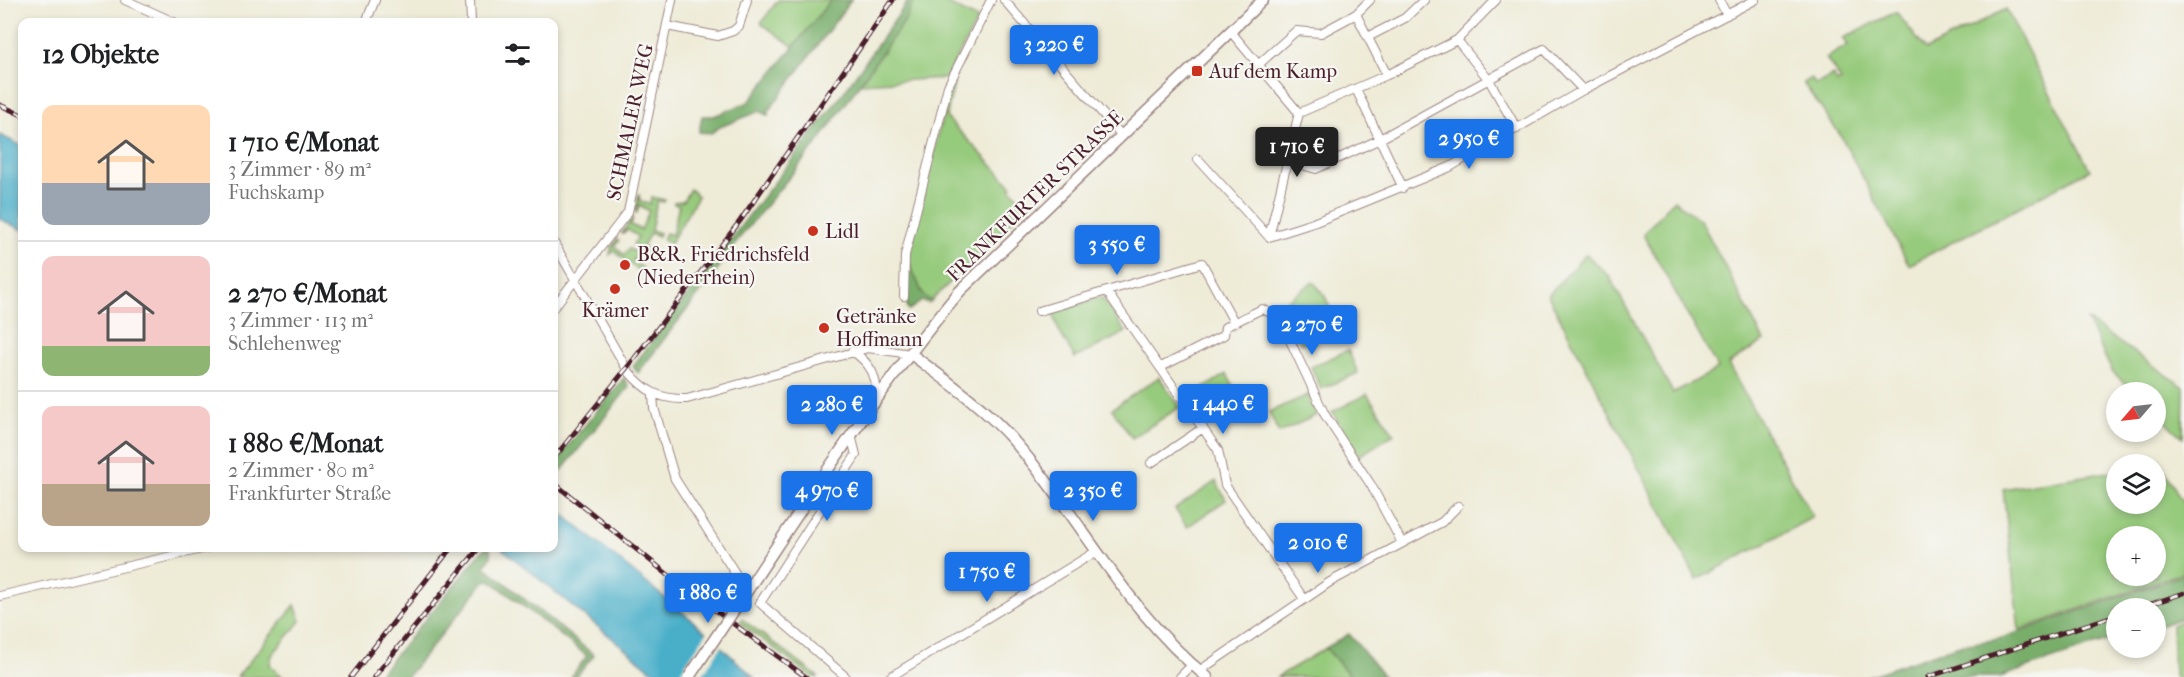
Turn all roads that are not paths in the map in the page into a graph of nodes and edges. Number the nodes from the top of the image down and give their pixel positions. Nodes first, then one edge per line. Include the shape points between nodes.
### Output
1 (375, 0) edge
2 (470, 0) edge
3 (672, 0) edge
4 (747, 0) edge
5 (992, 0) edge
6 (1004, 0) edge
7 (1263, 0) edge
8 (1370, 0) edge
9 (1424, 0) edge
10 (1496, 0) edge
11 (1719, 0) edge
12 (1755, 0) edge
13 (129, 1) edge
14 (1356, 14) junction
15 (1727, 15) junction
16 (165, 18) edge
17 (368, 18) edge
18 (471, 18) edge
19 (667, 26) junction
20 (1231, 32) junction
21 (1368, 37) junction
22 (1457, 40) junction
23 (1259, 64) junction
24 (1388, 75) junction
25 (1489, 80) junction
26 (1356, 89) junction
27 (1583, 90) junction
28 (1299, 113) junction
29 (1517, 129) junction
30 (1122, 136) junction
31 (1380, 139) junction
32 (1198, 159) dead end
33 (1288, 162) junction
34 (1403, 188) junction
35 (1269, 237) junction
36 (558, 250) edge
37 (576, 280) junction
38 (1107, 292) junction
39 (904, 296) dead end
40 (558, 302) edge
41 (1039, 311) dead end
42 (1234, 322) junction
43 (852, 351) junction
44 (911, 354) junction
45 (1161, 367) junction
46 (653, 395) junction
47 (877, 400) junction
48 (1203, 428) junction
49 (850, 435) junction
50 (1151, 463) dead end
51 (1458, 506) dead end
52 (1402, 543) junction
53 (189, 552) edge
54 (1097, 552) junction
55 (735, 573) dead end
56 (0, 596) edge
57 (1304, 599) junction
58 (1199, 671) edge
59 (689, 677) edge
60 (846, 677) edge
61 (890, 677) edge
62 (1180, 677) edge

1 - 17 street
2 - 18 street
3 - 19 street, SCHMALER WEG
4 - 19 street, SCHMALER WEG via 739,26 726,34 718,36
5 - 39 street via 948,86 905,255
6 - 30 street
7 - 20 main road, FRANKFURTER STRASSE
8 - 14 street
9 - 21 street via 1405,18
10 - 22 street
11 - 15 street
12 - 15 street
13 - 16 street
14 - 21 street
14 - 23 street via 1322,33 1296,31
15 - 27 street
19 - 37 street, SCHMALER WEG via 628,212
20 - 23 street
20 - 30 main road, FRANKFURTER STRASSE
21 - 24 street
22 - 24 street
22 - 25 street
23 - 28 street
24 - 26 street
25 - 27 street via 1544,49
25 - 29 street
25 - 31 street
26 - 28 street
26 - 31 street
27 - 29 street
28 - 33 street
29 - 34 street
30 - 44 main road, FRANKFURTER STRASSE via 977,274
31 - 33 street via 1316,169
31 - 34 street
32 - 35 street
33 - 35 street
34 - 35 street
36 - 37 street
37 - 40 street, SCHMALER WEG
37 - 46 street via 628,371
38 - 41 street
38 - 42 street via 1203,263
38 - 45 street
42 - 45 street via 1225,327 1224,335
42 - 52 street via 1262,309 1280,317 1325,415 1371,485
43 - 44 street via 868,348
43 - 46 street via 687,399
43 - 47 street via 873,372
44 - 47 main road, FRANKFURTER STRASSE
44 - 54 main road via 974,401 1012,439
45 - 48 street
46 - 55 street via 675,479
47 - 49 main road, FRANKFURTER STRASSE
48 - 50 street
48 - 57 street via 1218,450 1225,485
49 - 59 main road, FRANKFURTER STRASSE, bridge
49 - 60 street via 856,454 760,603
51 - 52 street via 1442,522
52 - 57 street
53 - 56 street
54 - 58 main road via 1140,611
54 - 61 street
57 - 58 street
58 - 62 street

